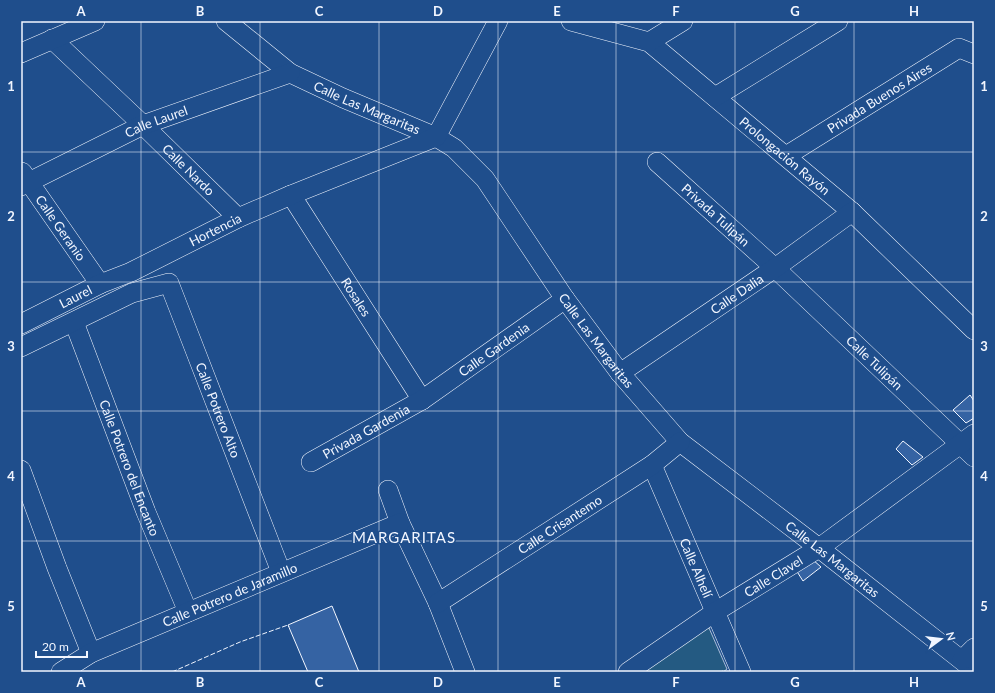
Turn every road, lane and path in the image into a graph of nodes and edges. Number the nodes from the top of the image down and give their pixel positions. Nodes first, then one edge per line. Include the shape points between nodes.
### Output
1 (95, 21) edge
2 (226, 21) edge
3 (498, 21) edge
4 (571, 21) edge
5 (683, 21) edge
6 (838, 21) edge
7 (659, 32) edge
8 (52, 39) junction
9 (21, 53) edge
10 (974, 54) edge
11 (290, 73) junction
12 (715, 97) junction
13 (143, 125) junction
14 (436, 137) junction
15 (786, 156) junction
16 (657, 162) dead end
17 (24, 180) edge
18 (290, 195) junction
19 (852, 212) junction
20 (238, 218) junction
21 (774, 268) junction
22 (131, 272) junction
23 (100, 284) junction
24 (132, 293) junction
25 (565, 299) junction
26 (74, 322) junction
27 (21, 324) edge
28 (974, 330) edge
29 (21, 348) edge
30 (620, 373) junction
31 (422, 400) junction
32 (680, 442) junction
33 (970, 445) edge
34 (311, 462) dead end
35 (652, 465) junction
36 (21, 470) edge
37 (388, 490) dead end
38 (400, 523) junction
39 (819, 548) junction
40 (281, 572) junction
41 (438, 603) junction
42 (188, 612) junction
43 (715, 612) junction
44 (91, 653) junction
45 (970, 659) edge
46 (61, 672) edge
47 (465, 672) edge
48 (628, 672) edge
49 (741, 672) edge

1 - 8 street
2 - 11 street, Calle Las Margaritas
3 - 14 street
4 - 7 street, Prolongación Rayón
5 - 7 street
6 - 12 street
7 - 12 street, Prolongación Rayón
8 - 9 street
8 - 13 street, Calle Nardo
10 - 15 street, Privada Buenos Aires via 959,48
11 - 13 street, Calle Laurel
11 - 14 street, Calle Las Margaritas
12 - 15 street, Prolongación Rayón
13 - 17 street, Calle Laurel
13 - 20 street, Calle Nardo
14 - 18 street, Hortencia
14 - 25 street, Calle Las Margaritas via 454,148 485,179
15 - 19 street, Prolongación Rayón
16 - 21 street, Privada Tulipán
17 - 23 street, Calle Geranio
18 - 20 street, Hortencia
18 - 31 street, Rosales
19 - 21 street, Calle Dalia
19 - 28 street, Prolongación Rayón
20 - 22 street, Hortencia
21 - 30 street, Calle Dalia
21 - 33 street, Calle Tulipán
22 - 23 street, Laurel
22 - 24 street
23 - 27 street, Laurel
24 - 26 street
24 - 40 street, Calle Potrero Alto via 169,283
25 - 30 street, Calle Las Margaritas
25 - 31 street, Calle Gardenia
26 - 29 street
26 - 42 street, Calle Potrero del Encanto via 146,512
30 - 32 street, Calle Las Margaritas
31 - 34 street, Privada Gardenia
32 - 35 street, Calle Crisantemo
32 - 39 street, Calle Las Margaritas
33 - 39 street, Calle Clavel
35 - 41 street, Calle Crisantemo
35 - 43 street, Calle Alhelí
36 - 44 street
37 - 38 street
38 - 40 street, Calle Potrero de Jaramillo
38 - 41 street
39 - 43 street, Calle Clavel
39 - 45 street, Calle Las Margaritas
40 - 42 street, Calle Potrero de Jaramillo
41 - 47 street
42 - 44 street, Calle Potrero de Jaramillo
43 - 48 street, Calle Clavel
43 - 49 street, Calle Alhelí
44 - 46 street, Calle Potrero de Jaramillo

